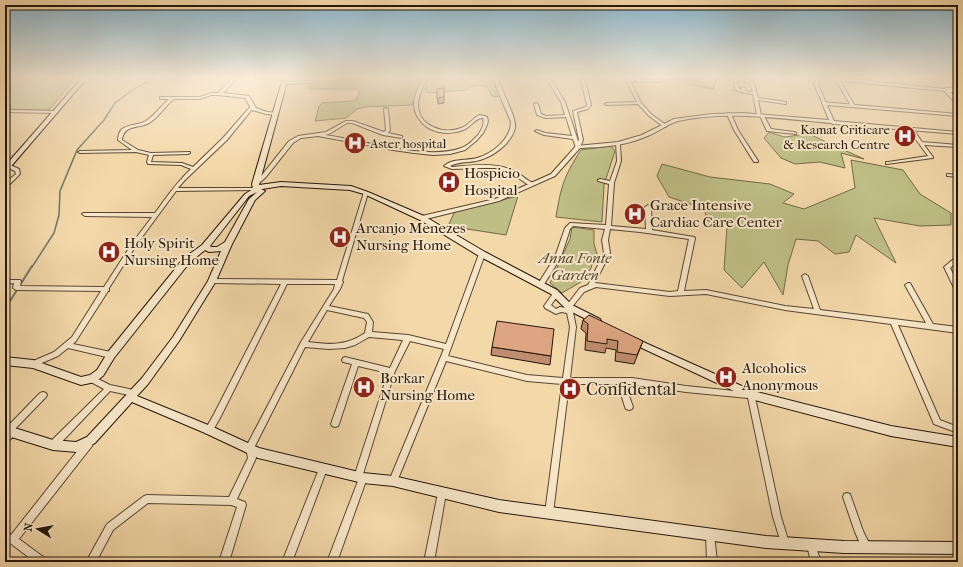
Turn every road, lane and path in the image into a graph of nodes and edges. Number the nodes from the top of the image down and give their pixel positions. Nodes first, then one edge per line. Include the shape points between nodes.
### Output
1 (59, 104) edge
2 (60, 104) edge
3 (166, 104) edge
4 (279, 104) edge
5 (416, 104) edge
6 (506, 104) edge
7 (536, 104) dead end
8 (564, 104) edge
9 (589, 104) edge
10 (640, 104) edge
11 (758, 104) edge
12 (825, 104) edge
13 (838, 104) edge
14 (853, 106) joint
15 (252, 107) joint
16 (386, 109) dead end
17 (5, 111) edge
18 (54, 111) junction
19 (276, 114) junction
20 (729, 114) junction
21 (761, 115) junction
22 (958, 115) edge
23 (567, 116) junction
24 (833, 123) junction
25 (665, 126) junction
26 (911, 130) junction
27 (536, 131) dead end
28 (794, 133) dead end
29 (385, 134) junction
30 (958, 134) edge
31 (320, 135) junction
32 (400, 137) dead end
33 (575, 138) junction
34 (921, 143) junction
35 (618, 144) junction
36 (958, 146) edge
37 (578, 147) junction
38 (137, 151) junction
39 (80, 152) dead end
40 (188, 153) dead end
41 (151, 154) junction
42 (756, 161) dead end
43 (888, 163) dead end
44 (6, 167) edge
45 (192, 168) junction
46 (949, 175) dead end
47 (958, 176) edge
48 (600, 180) dead end
49 (8, 183) dead end
50 (612, 183) junction
51 (531, 184) junction
52 (287, 185) junction
53 (255, 187) junction
54 (174, 190) junction
55 (366, 193) junction
56 (648, 207) dead end
57 (85, 214) dead end
58 (156, 215) junction
59 (422, 218) junction
60 (608, 228) junction
61 (649, 231) junction
62 (228, 244) junction
63 (206, 245) junction
64 (482, 254) junction
65 (958, 258) edge
66 (805, 276) dead end
67 (212, 281) junction
68 (285, 281) junction
69 (5, 282) edge
70 (340, 282) junction
71 (541, 284) junction
72 (908, 285) dead end
73 (591, 286) junction
74 (106, 288) junction
75 (958, 290) edge
76 (556, 294) junction
77 (680, 294) junction
78 (326, 308) junction
79 (570, 309) junction
80 (818, 312) junction
81 (893, 321) junction
82 (603, 325) edge
83 (931, 326) junction
84 (958, 330) edge
85 (368, 334) junction
86 (623, 335) edge
87 (408, 338) junction
88 (303, 344) junction
89 (68, 345) junction
90 (448, 347) junction
91 (111, 356) junction
92 (444, 358) junction
93 (345, 360) dead end
94 (5, 361) edge
95 (356, 362) junction
96 (33, 364) junction
97 (392, 371) junction
98 (92, 379) junction
99 (621, 380) junction
100 (566, 381) junction
101 (109, 388) junction
102 (43, 395) dead end
103 (129, 395) junction
104 (751, 395) junction
105 (629, 407) dead end
106 (335, 424) dead end
107 (209, 430) junction
108 (958, 430) edge
109 (7, 433) edge
110 (90, 440) junction
111 (958, 442) edge
112 (53, 445) junction
113 (250, 448) junction
114 (323, 469) junction
115 (361, 477) junction
116 (393, 481) junction
117 (442, 493) junction
118 (847, 497) dead end
119 (231, 501) junction
120 (549, 513) junction
121 (710, 534) junction
122 (9, 538) edge
123 (785, 543) junction
124 (811, 545) junction
125 (866, 547) junction
126 (958, 548) edge
127 (43, 562) edge
128 (92, 562) edge
129 (224, 562) edge
130 (287, 562) edge
131 (332, 562) edge
132 (429, 562) edge
133 (712, 562) edge
134 (816, 562) edge

1 - 18 main road
2 - 18 main road
3 - 38 street via 146,122 130,125 123,131 120,140
4 - 19 main road
5 - 31 street via 424,122 439,132 455,132 467,128 480,116 485,117 485,127 476,141 462,150 450,153 373,146
6 - 51 street via 513,122 506,141 484,157 452,162 446,166 503,168
7 - 23 street via 539,115
8 - 23 street
9 - 37 street via 587,108 575,111 581,140
10 - 25 street
11 - 21 street
12 - 24 street
13 - 14 street
14 - 22 street
15 - 19 street via 260,112
15 - 45 street via 225,139
16 - 29 street via 388,130
17 - 18 street
18 - 44 main road
19 - 53 main road
20 - 21 street
20 - 25 street via 676,120
20 - 42 street
21 - 24 street
21 - 28 street via 769,130
23 - 33 street
24 - 26 street
25 - 35 street
26 - 30 street
26 - 34 street
27 - 33 street
29 - 31 street via 346,122
29 - 32 street
31 - 53 street via 300,137 291,142
33 - 37 street
34 - 36 street
34 - 43 street via 931,157
35 - 37 street
35 - 50 street via 619,161
37 - 51 street via 553,175
38 - 39 street
38 - 41 street
40 - 41 street
41 - 45 street via 150,163 182,164
44 - 49 street via 18,170 18,174
45 - 54 street
46 - 47 street
48 - 50 street
50 - 60 street
51 - 59 street via 496,200
52 - 53 main road
52 - 55 main road via 351,188
52 - 62 main road via 268,188 254,196
53 - 54 street
53 - 63 main road
54 - 58 street
55 - 59 main road
55 - 70 street
56 - 61 street
57 - 58 street
58 - 74 street
59 - 64 main road
60 - 61 street
60 - 71 street via 572,224 568,228 558,257
60 - 73 street via 605,240 607,253
61 - 77 street via 692,238
62 - 63 main road via 215,250 209,250
62 - 67 main road
63 - 91 main road via 187,260
64 - 71 main road
64 - 90 street
65 - 75 street via 947,267
66 - 80 street
67 - 68 street
67 - 103 main road via 155,370
68 - 70 street
68 - 107 street
69 - 74 street via 18,282 16,288
70 - 78 street
71 - 76 main road
72 - 83 street
73 - 77 street
73 - 79 street via 582,290
74 - 89 street
76 - 79 main road
76 - 79 street via 547,306 556,312 560,309
77 - 80 street via 706,292
78 - 85 street via 366,316 370,322
78 - 88 street
79 - 82 main road
79 - 100 street via 573,328
80 - 81 street
81 - 83 street
81 - 108 street via 937,422
83 - 84 street
85 - 87 street
85 - 88 street via 359,341 337,347
86 - 104 main road
87 - 90 street
87 - 97 street
88 - 113 street
89 - 91 street
89 - 96 street via 56,354
90 - 92 street
91 - 98 main road
92 - 100 street via 526,378
92 - 116 street
93 - 95 street
94 - 96 main road
95 - 97 street
95 - 106 street
96 - 98 main road via 81,381
97 - 115 street
98 - 101 street
99 - 100 street
99 - 104 street
99 - 105 street
100 - 120 street
101 - 103 street
101 - 112 street
102 - 109 street
103 - 107 main road
103 - 110 main road
104 - 111 main road via 891,431
104 - 123 street
107 - 113 main road
109 - 112 main road
110 - 112 main road via 77,447
110 - 122 street
113 - 114 main road via 279,459
113 - 119 street via 252,458
114 - 115 main road
114 - 130 street
115 - 116 main road
115 - 131 street
116 - 117 main road
117 - 120 main road via 499,506
117 - 132 street
118 - 125 street
119 - 128 street via 148,499 110,527
119 - 129 street via 242,505
120 - 121 main road
121 - 123 main road
121 - 133 street
122 - 127 street
123 - 124 main road
124 - 125 main road
124 - 134 street
125 - 126 main road

